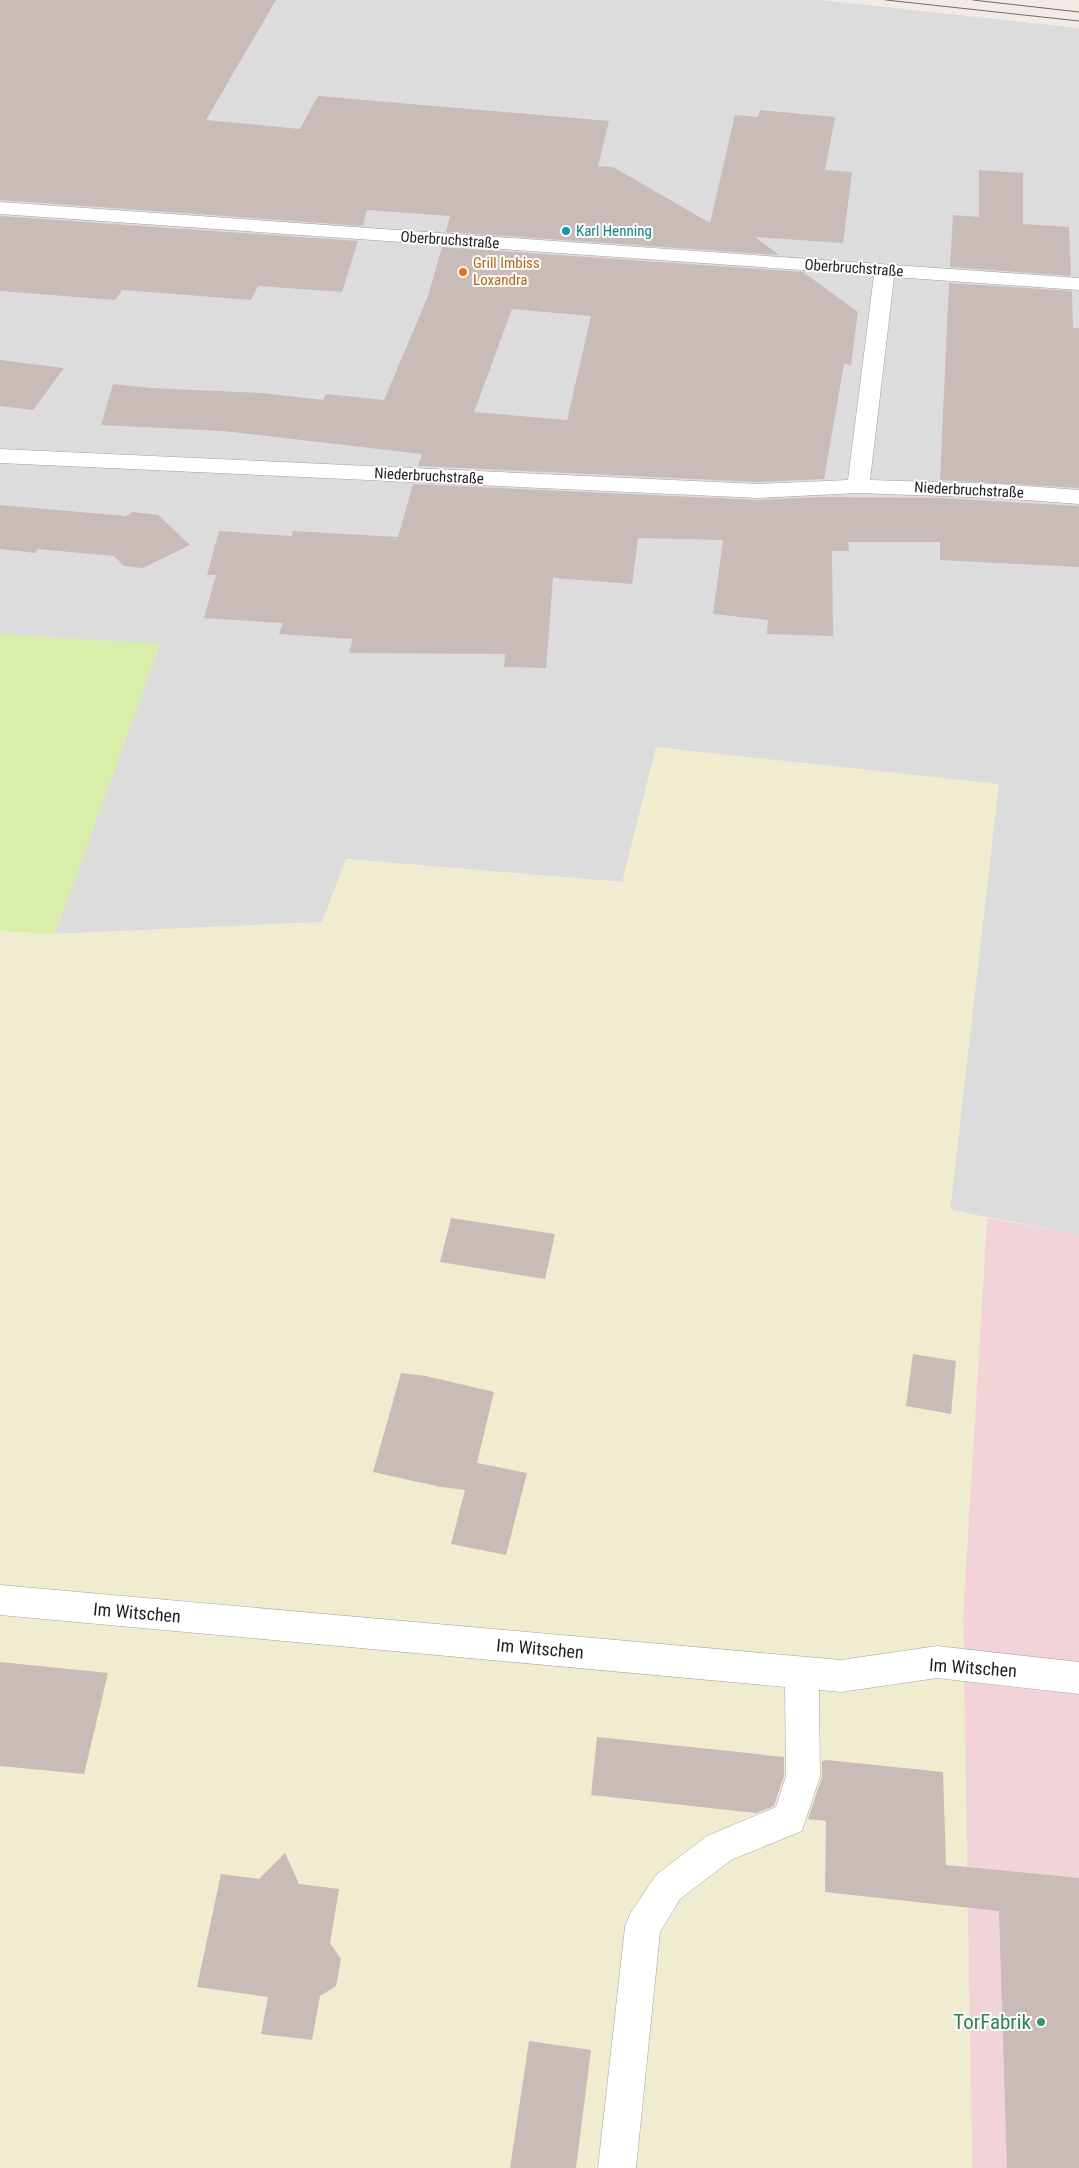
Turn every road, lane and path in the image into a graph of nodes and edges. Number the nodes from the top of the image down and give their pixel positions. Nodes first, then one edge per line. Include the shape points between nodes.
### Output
1 (0, 208) edge
2 (885, 270) junction
3 (1079, 284) edge
4 (0, 456) edge
5 (858, 486) junction
6 (1079, 497) edge
7 (0, 1600) edge
8 (802, 1672) junction
9 (1079, 1678) edge
10 (617, 2168) edge

1 - 2 street, Oberbruchstraße
2 - 3 street, Oberbruchstraße
2 - 5 street
4 - 5 street, Niederbruchstraße via 760,492
5 - 6 street, Niederbruchstraße
7 - 8 street, Im Witschen
8 - 9 street, Im Witschen via 841,1676 937,1662
8 - 10 street via 804,1776 790,1819 719,1848 668,1887 643,1927

